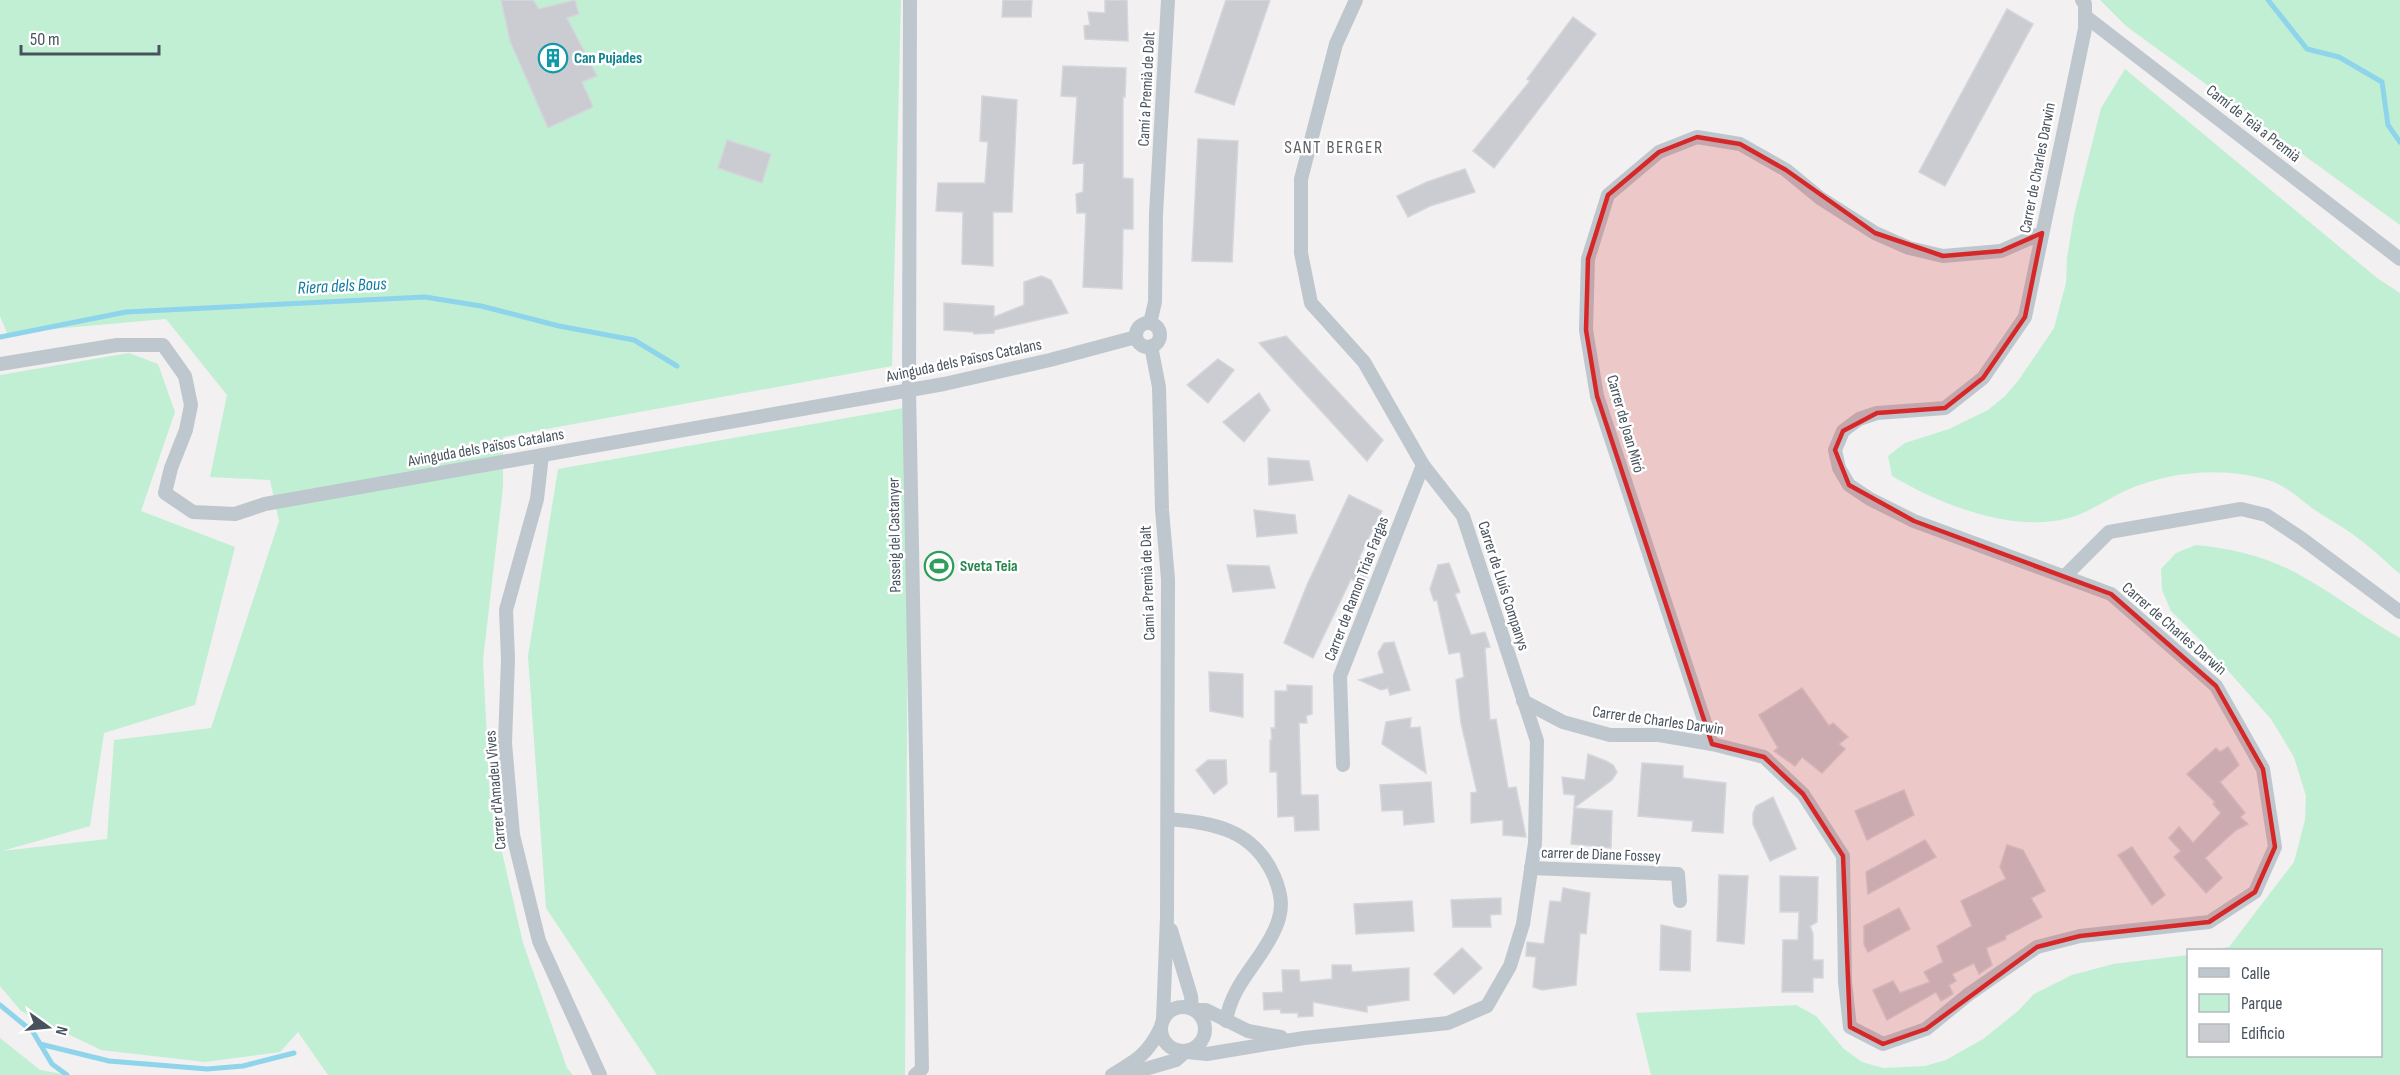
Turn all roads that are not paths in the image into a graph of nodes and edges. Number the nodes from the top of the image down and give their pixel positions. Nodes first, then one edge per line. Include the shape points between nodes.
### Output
1 (910, 0) edge
2 (1168, 0) edge
3 (1356, 0) edge
4 (2082, 0) edge
5 (2085, 16) junction
6 (2042, 233) junction
7 (2400, 258) edge
8 (1150, 323) junction
9 (1136, 337) junction
10 (1151, 346) junction
11 (0, 364) edge
12 (909, 390) junction
13 (542, 455) junction
14 (1423, 465) junction
15 (2065, 576) junction
16 (2400, 612) edge
17 (1522, 701) junction
18 (1712, 744) junction
19 (1343, 765) dead end
20 (1168, 819) junction
21 (1531, 868) junction
22 (1680, 901) dead end
23 (1167, 917) junction
24 (1194, 1010) junction
25 (1226, 1021) junction
26 (1162, 1023) junction
27 (1304, 1038) junction
28 (1186, 1052) junction
29 (919, 1072) edge
30 (600, 1075) edge
31 (1112, 1075) edge
32 (1125, 1075) edge

1 - 12 street, Passeig del Castanyer
2 - 8 street, Camí a Premià de Dalt via 1155,302
3 - 14 street, Carrer de Lluís Companys via 1336,44 1301,179 1300,248 1311,303 1364,362
4 - 5 street, Carrer de Charles Darwin
5 - 6 street, Carrer de Charles Darwin
5 - 7 street, Camí de Teià a Premià
6 - 15 street, Carrer de Charles Darwin via 2025,317 1983,378 1945,408 1877,413 1859,419 1843,431 1835,450 1839,468 1850,485 1870,500
6 - 18 street, Carrer de Joan Miró via 2001,251 1943,256 1909,248 1875,233 1820,198 1786,170 1740,144 1697,137 1659,152 1608,195 1588,259 1586,330 1597,396
8 - 9 street via 1139,326
8 - 10 street via 1160,335
9 - 10 street via 1140,344
9 - 12 street, Avinguda dels Països Catalans
10 - 20 street, Camí a Premià de Dalt via 1159,387 1168,579
11 - 13 street, Avinguda dels Països Catalans via 117,345 163,345 185,376 191,405 165,493 193,512 234,514 265,504
12 - 13 street, Avinguda dels Països Catalans
12 - 29 street, Passeig del Castanyer
13 - 30 street, Carrer d'Amadeu Vives via 537,499 506,610 505,744 513,835 539,941
14 - 17 street, Carrer de Lluís Companys via 1463,516
14 - 19 street, Carrer de Ramon Trias Fargas via 1340,676
15 - 16 street via 2109,532 2241,509 2275,520
15 - 18 street, Carrer de Charles Darwin via 2111,594 2216,686 2263,769 2275,847 2256,892 2209,922 2080,936 2037,947 1926,1029 1884,1044 1850,1027 1845,982 1843,856 1803,794 1764,757
17 - 18 street, Carrer de Charles Darwin via 1563,722 1610,735 1659,735
17 - 21 street, Carrer de Lluís Companys via 1538,741
20 - 23 street, Camí a Premià de Dalt
20 - 25 street via 1209,823 1245,839 1266,860 1282,896 1276,927 1238,984
21 - 22 street, carrer de Diane Fossey via 1678,874
21 - 27 street, Carrer de Lluís Companys via 1523,924 1510,966 1488,1006 1448,1023
23 - 24 street, Camí a Premià de Dalt
23 - 26 street, Camí a Premià de Dalt
24 - 25 street via 1206,1010
24 - 26 street via 1173,1009
24 - 28 street via 1204,1022 1204,1037
25 - 27 street via 1258,1034
26 - 28 street via 1161,1034 1167,1046
26 - 31 street, Camí a Premià de Dalt via 1153,1045
27 - 28 street via 1207,1054
28 - 32 street via 1176,1060

